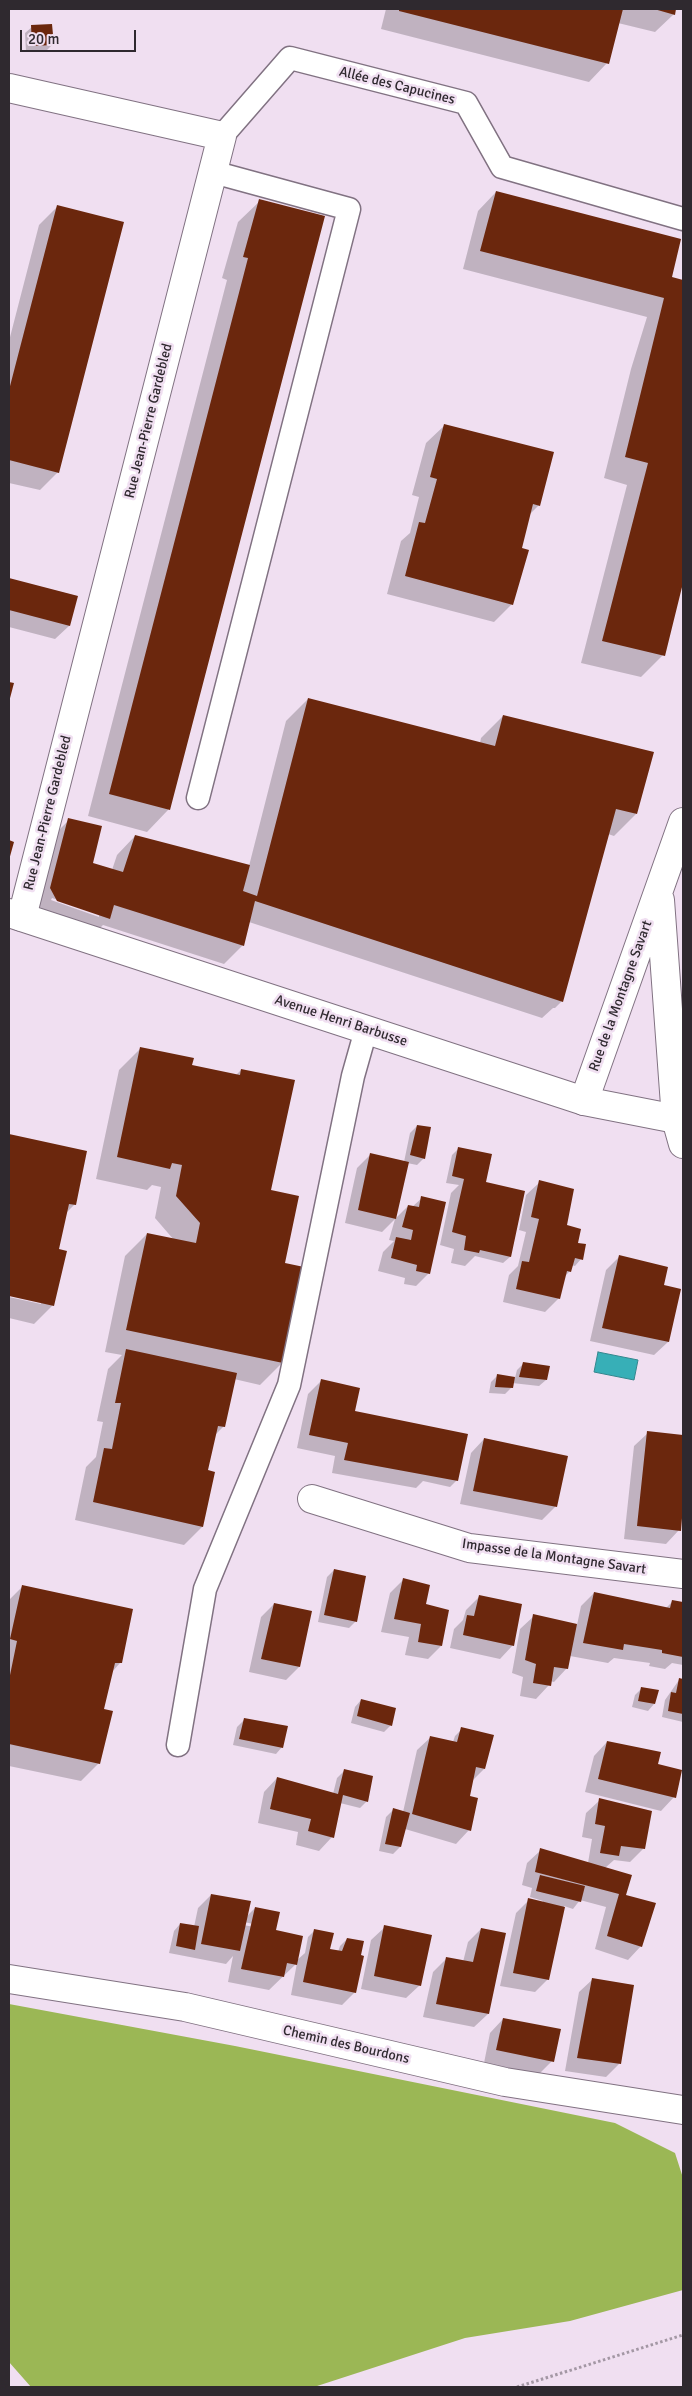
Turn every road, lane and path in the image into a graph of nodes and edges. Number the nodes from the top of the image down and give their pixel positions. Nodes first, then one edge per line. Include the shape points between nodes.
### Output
1 (9, 88) edge
2 (222, 136) junction
3 (213, 172) junction
4 (683, 219) edge
5 (198, 798) dead end
6 (683, 822) edge
7 (659, 890) junction
8 (15, 915) edge
9 (366, 1030) junction
10 (584, 1101) junction
11 (681, 1119) edge
12 (683, 1144) edge
13 (312, 1499) dead end
14 (683, 1574) edge
15 (178, 1745) dead end
16 (9, 1979) edge
17 (683, 2110) edge
18 (683, 2335) edge
19 (517, 2387) edge

1 - 2 street
2 - 3 street, Rue Jean-Pierre Gardebled
2 - 4 lane, Allée des Capucines via 290,58 466,103 502,167
3 - 5 lane via 349,209
3 - 8 street, Rue Jean-Pierre Gardebled
6 - 7 street, Rue de la Montagne Savart
7 - 10 street, Rue de la Montagne Savart
7 - 11 street, Rue de la Montagne Savart
8 - 9 street, Avenue Henri Barbusse
9 - 10 street, Avenue Henri Barbusse
9 - 15 lane via 353,1076 289,1385 205,1589
10 - 11 street, Avenue Henri Barbusse
11 - 12 street, Rue de la Montagne Savart
13 - 14 street, Impasse de la Montagne Savart via 470,1548
16 - 17 street, Chemin des Bourdons via 185,2007 506,2082
18 - 19 path

